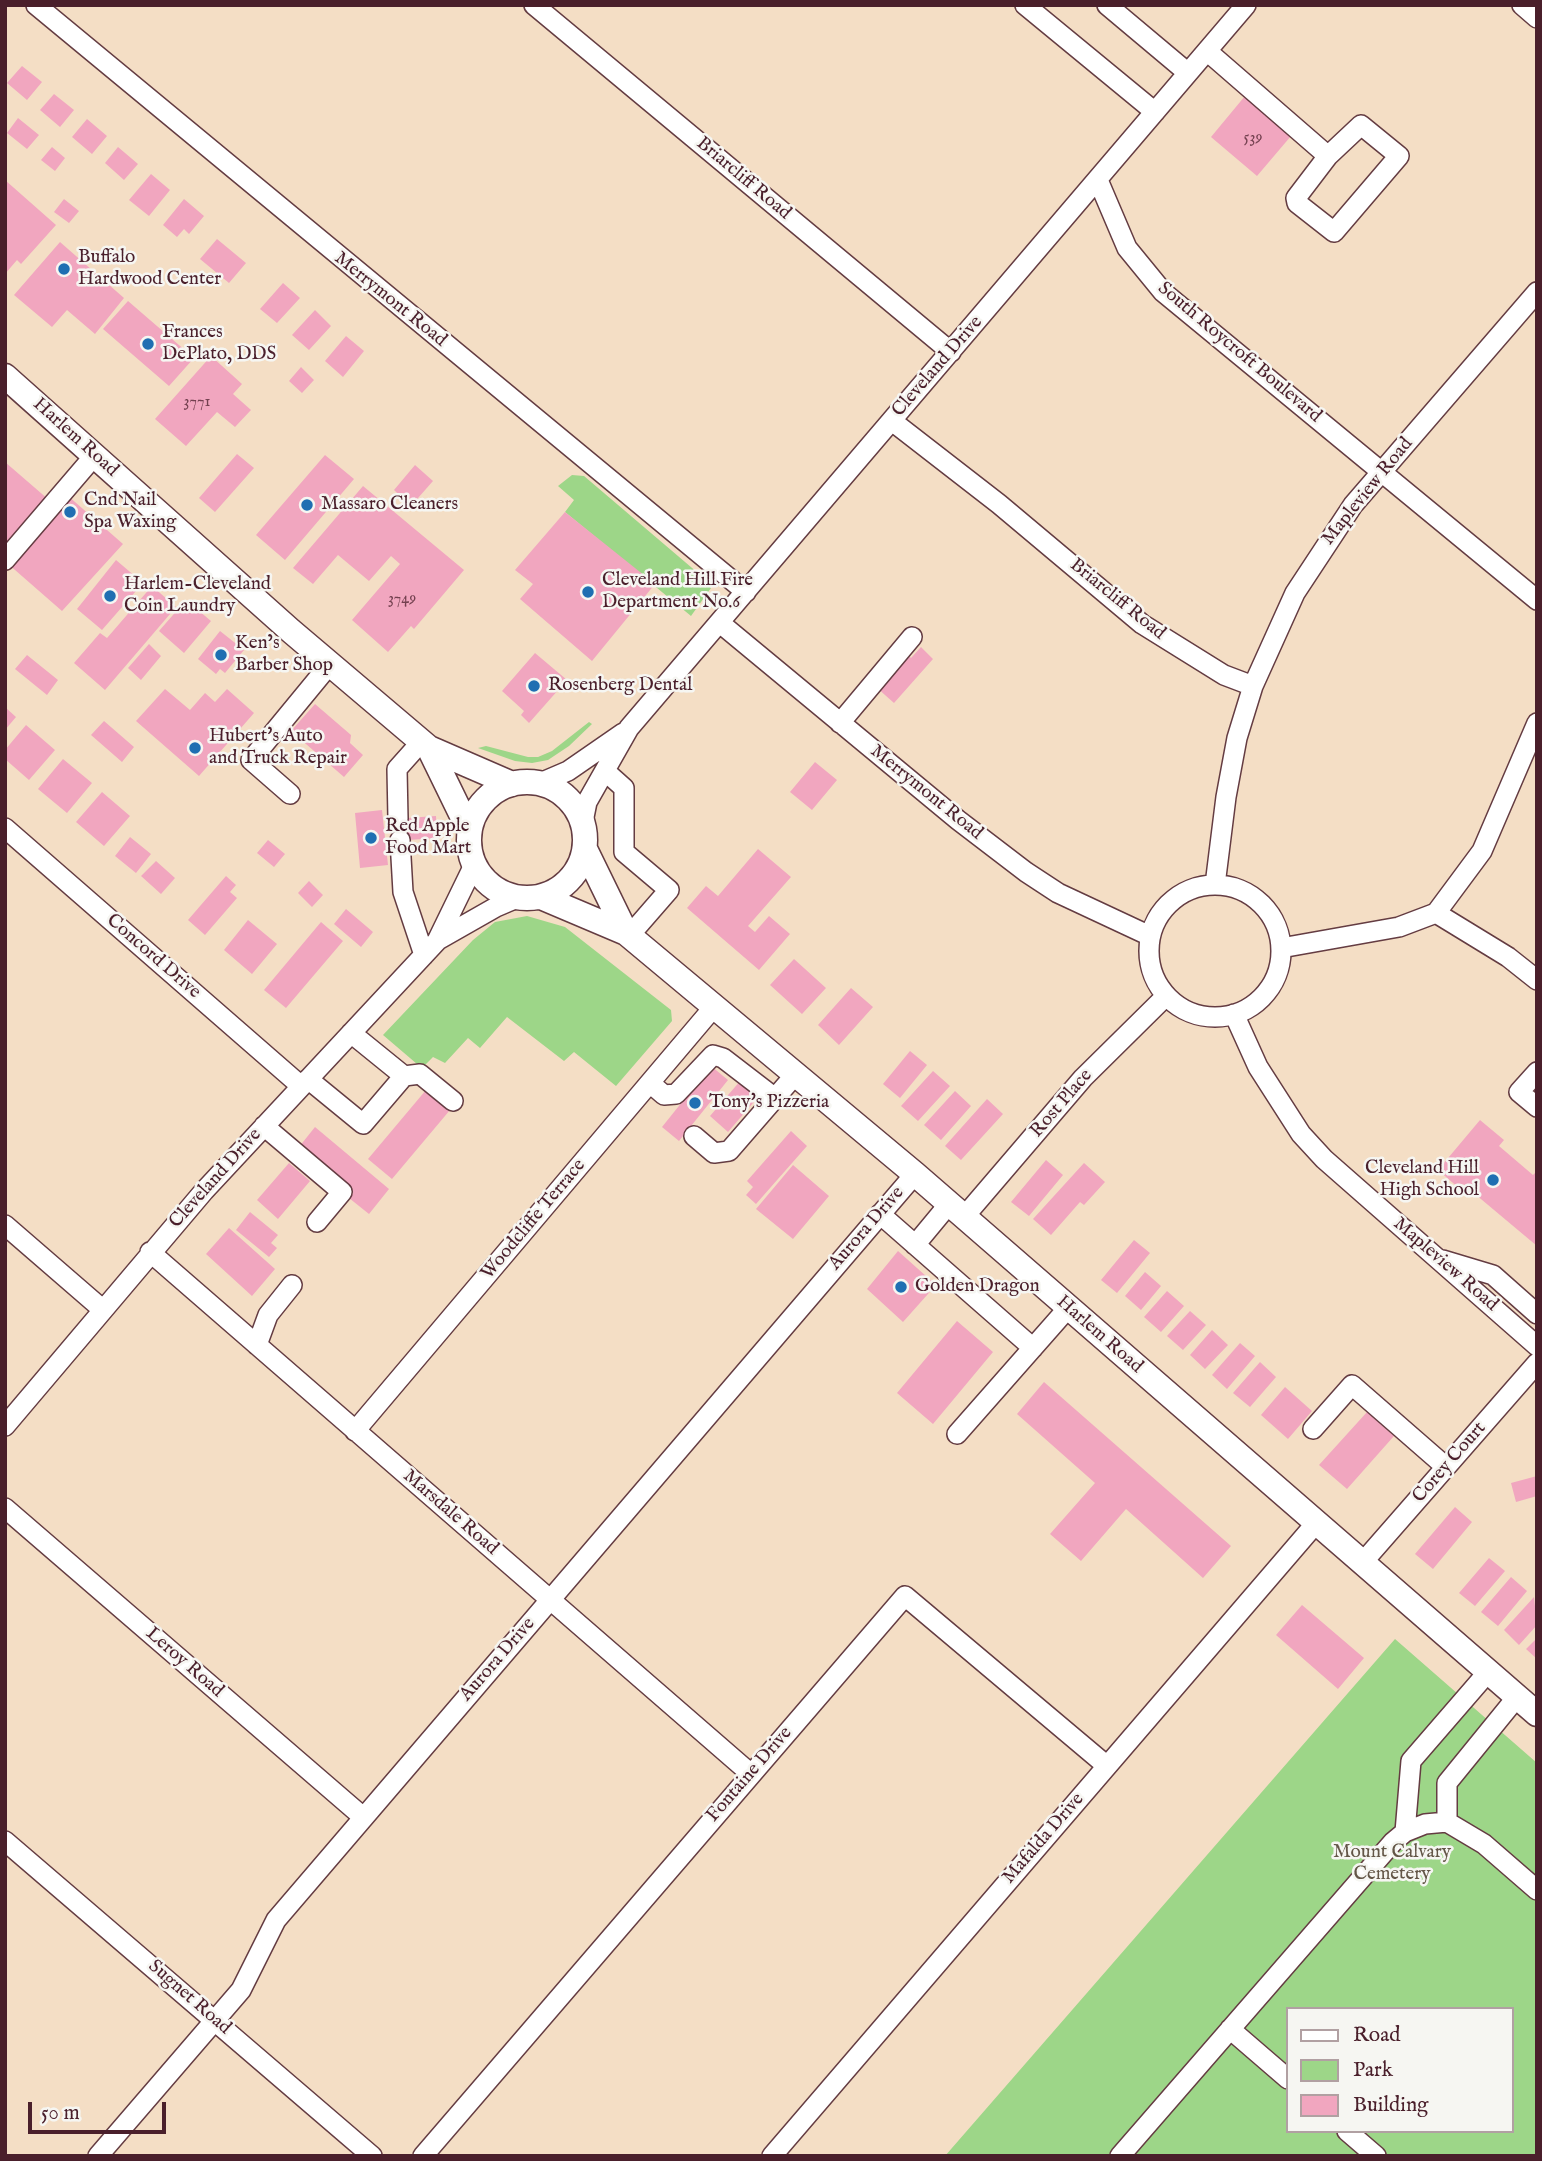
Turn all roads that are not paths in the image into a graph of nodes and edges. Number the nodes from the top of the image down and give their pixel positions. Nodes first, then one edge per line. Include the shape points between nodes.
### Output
1 (36, 5) edge
2 (534, 5) edge
3 (1025, 5) edge
4 (1107, 5) edge
5 (1246, 5) edge
6 (1522, 5) edge
7 (1537, 18) edge
8 (1207, 51) junction
9 (1188, 73) junction
10 (1155, 113) junction
11 (1328, 156) junction
12 (1098, 180) junction
13 (1537, 292) edge
14 (951, 352) junction
15 (5, 376) edge
16 (892, 421) junction
17 (95, 455) junction
18 (1382, 473) junction
19 (5, 560) edge
20 (746, 592) junction
21 (1537, 600) edge
22 (720, 623) junction
23 (912, 636) dead end
24 (330, 664) junction
25 (1252, 687) junction
26 (841, 723) junction
27 (1537, 723) edge
28 (629, 728) junction
29 (426, 744) junction
30 (605, 771) junction
31 (540, 783) junction
32 (512, 784) junction
33 (290, 794) dead end
34 (398, 818) dead end
35 (583, 822) junction
36 (5, 828) edge
37 (469, 830) junction
38 (400, 840) dead end
39 (585, 849) junction
40 (474, 864) junction
41 (1215, 885) junction
42 (529, 898) junction
43 (1436, 913) junction
44 (627, 935) junction
45 (1150, 936) junction
46 (431, 948) junction
47 (1281, 948) junction
48 (1537, 980) edge
49 (1166, 996) junction
50 (713, 1008) junction
51 (1234, 1014) junction
52 (351, 1033) junction
53 (1537, 1072) edge
54 (795, 1075) junction
55 (404, 1076) junction
56 (304, 1082) junction
57 (650, 1083) junction
58 (775, 1098) junction
59 (453, 1101) dead end
60 (1537, 1107) edge
61 (264, 1126) junction
62 (694, 1136) dead end
63 (915, 1174) junction
64 (957, 1211) junction
65 (880, 1214) junction
66 (317, 1222) dead end
67 (5, 1225) edge
68 (915, 1245) junction
69 (150, 1252) junction
70 (1438, 1259) junction
71 (292, 1285) dead end
72 (1068, 1307) junction
73 (102, 1309) junction
74 (1537, 1314) edge
75 (257, 1346) junction
76 (1537, 1346) edge
77 (1033, 1348) junction
78 (1537, 1363) edge
79 (5, 1426) edge
80 (1313, 1429) dead end
81 (355, 1431) junction
82 (957, 1434) dead end
83 (1446, 1467) junction
84 (5, 1508) edge
85 (1317, 1522) junction
86 (1363, 1562) junction
87 (550, 1600) junction
88 (1488, 1672) junction
89 (1517, 1697) junction
90 (1537, 1714) edge
91 (1107, 1766) junction
92 (751, 1774) junction
93 (363, 1817) junction
94 (1447, 1822) junction
95 (1405, 1832) junction
96 (5, 1841) edge
97 (1537, 1890) edge
98 (215, 2021) junction
99 (1230, 2029) junction
100 (1286, 2078) edge
101 (1350, 2133) edge
102 (1368, 2152) edge
103 (98, 2156) edge
104 (372, 2156) edge
105 (423, 2156) edge
106 (772, 2156) edge
107 (1120, 2156) edge

1 - 20 street, Merrymont Road
2 - 14 street, Briarcliff Road
3 - 10 street
4 - 9 street
5 - 8 street, Cleveland Drive
6 - 7 street
8 - 9 street, Cleveland Drive
8 - 11 street
9 - 10 street, Cleveland Drive
10 - 12 street, Cleveland Drive
11 - 11 street via 1296,198 1334,232 1399,156 1361,125
12 - 14 street, Cleveland Drive
12 - 18 street, South Roycroft Boulevard via 1127,248 1163,292
13 - 18 street, Mapleview Road
14 - 16 street, Cleveland Drive
15 - 17 main road, Harlem Road
16 - 20 street, Cleveland Drive
16 - 25 street, Briarcliff Road via 1142,624 1182,651
17 - 19 street
17 - 24 main road, Harlem Road
18 - 21 street, South Roycroft Boulevard
18 - 25 street, Mapleview Road via 1316,557 1276,630
20 - 22 street, Cleveland Drive
22 - 26 street, Merrymont Road
22 - 28 street, Cleveland Drive
23 - 26 street
24 - 29 main road, Harlem Road
24 - 33 street via 251,760
25 - 41 street, Mapleview Road via 1230,774
26 - 45 street, Merrymont Road via 1026,872 1058,893
27 - 43 street via 1482,850
28 - 30 street, Cleveland Drive
28 - 31 street, Cleveland Drive via 568,771
29 - 32 main road, Harlem Road
29 - 34 street via 397,769
29 - 37 main road, Harlem Road
30 - 35 street, Cleveland Drive via 587,802
30 - 44 street via 624,788 624,852 669,890
31 - 32 main road
31 - 35 main road via 566,797
32 - 37 main road via 480,806
35 - 39 main road
36 - 56 street, Concord Drive
37 - 40 main road
38 - 46 street via 403,892
39 - 42 main road via 565,885
39 - 44 main road, Harlem Road
40 - 42 main road via 496,890
40 - 46 street, Cleveland Drive
41 - 45 street via 1193,889 1167,905
41 - 47 street via 1237,888 1257,900 1276,925
42 - 44 main road, Harlem Road
42 - 46 street, Cleveland Drive via 496,907
43 - 47 street via 1399,927
43 - 48 street
44 - 50 main road, Harlem Road
45 - 49 street via 1149,959 1155,981
46 - 52 street, Cleveland Drive
47 - 51 street via 1271,987 1255,1004
49 - 51 street via 1184,1010 1206,1017
49 - 64 street, Rost Place
50 - 54 main road, Harlem Road
50 - 57 street, Woodcliffe Terrace
51 - 70 street, Mapleview Road via 1258,1067 1301,1134
52 - 55 street
52 - 56 street, Cleveland Drive
53 - 60 street via 1519,1092
54 - 58 street
54 - 63 main road, Harlem Road
55 - 56 street, Concord Drive via 363,1124
55 - 59 street via 420,1074
56 - 61 street, Cleveland Drive
57 - 58 street via 664,1095 676,1094 713,1055
57 - 81 street, Woodcliffe Terrace
58 - 62 street via 729,1151 714,1153
61 - 66 street via 342,1192
61 - 69 street, Cleveland Drive
63 - 64 main road, Harlem Road
63 - 65 street, Aurora Drive
64 - 68 street, Rost Place
64 - 72 main road, Harlem Road
65 - 68 street
65 - 87 street, Aurora Drive
67 - 73 street
68 - 77 street
69 - 73 street, Cleveland Drive
69 - 75 street, Marsdale Road
70 - 74 street via 1493,1275
70 - 76 street, Mapleview Road
71 - 75 street via 268,1315
72 - 77 street
72 - 85 main road, Harlem Road
73 - 79 street, Cleveland Drive
75 - 81 street, Marsdale Road
77 - 82 street
78 - 83 street, Corey Court
80 - 83 street via 1352,1385
81 - 87 street, Marsdale Road
83 - 86 street, Corey Court
84 - 93 street, Leroy Road
85 - 86 main road, Harlem Road
85 - 91 street, Mafalda Drive
86 - 88 main road, Harlem Road
87 - 92 street, Marsdale Road
87 - 93 street, Aurora Drive
88 - 89 main road, Harlem Road
88 - 95 street via 1411,1760
89 - 90 main road, Harlem Road
89 - 94 street via 1447,1783
91 - 92 street, Fontaine Drive via 905,1596
91 - 106 street, Mafalda Drive
92 - 105 street, Fontaine Drive
93 - 98 street, Aurora Drive via 276,1920 241,1990
94 - 95 street
94 - 97 street via 1484,1844
95 - 99 street
96 - 98 street, Sugnet Road
98 - 103 street, Aurora Drive
98 - 104 street, Sugnet Road
99 - 100 street
99 - 107 street
101 - 102 street

